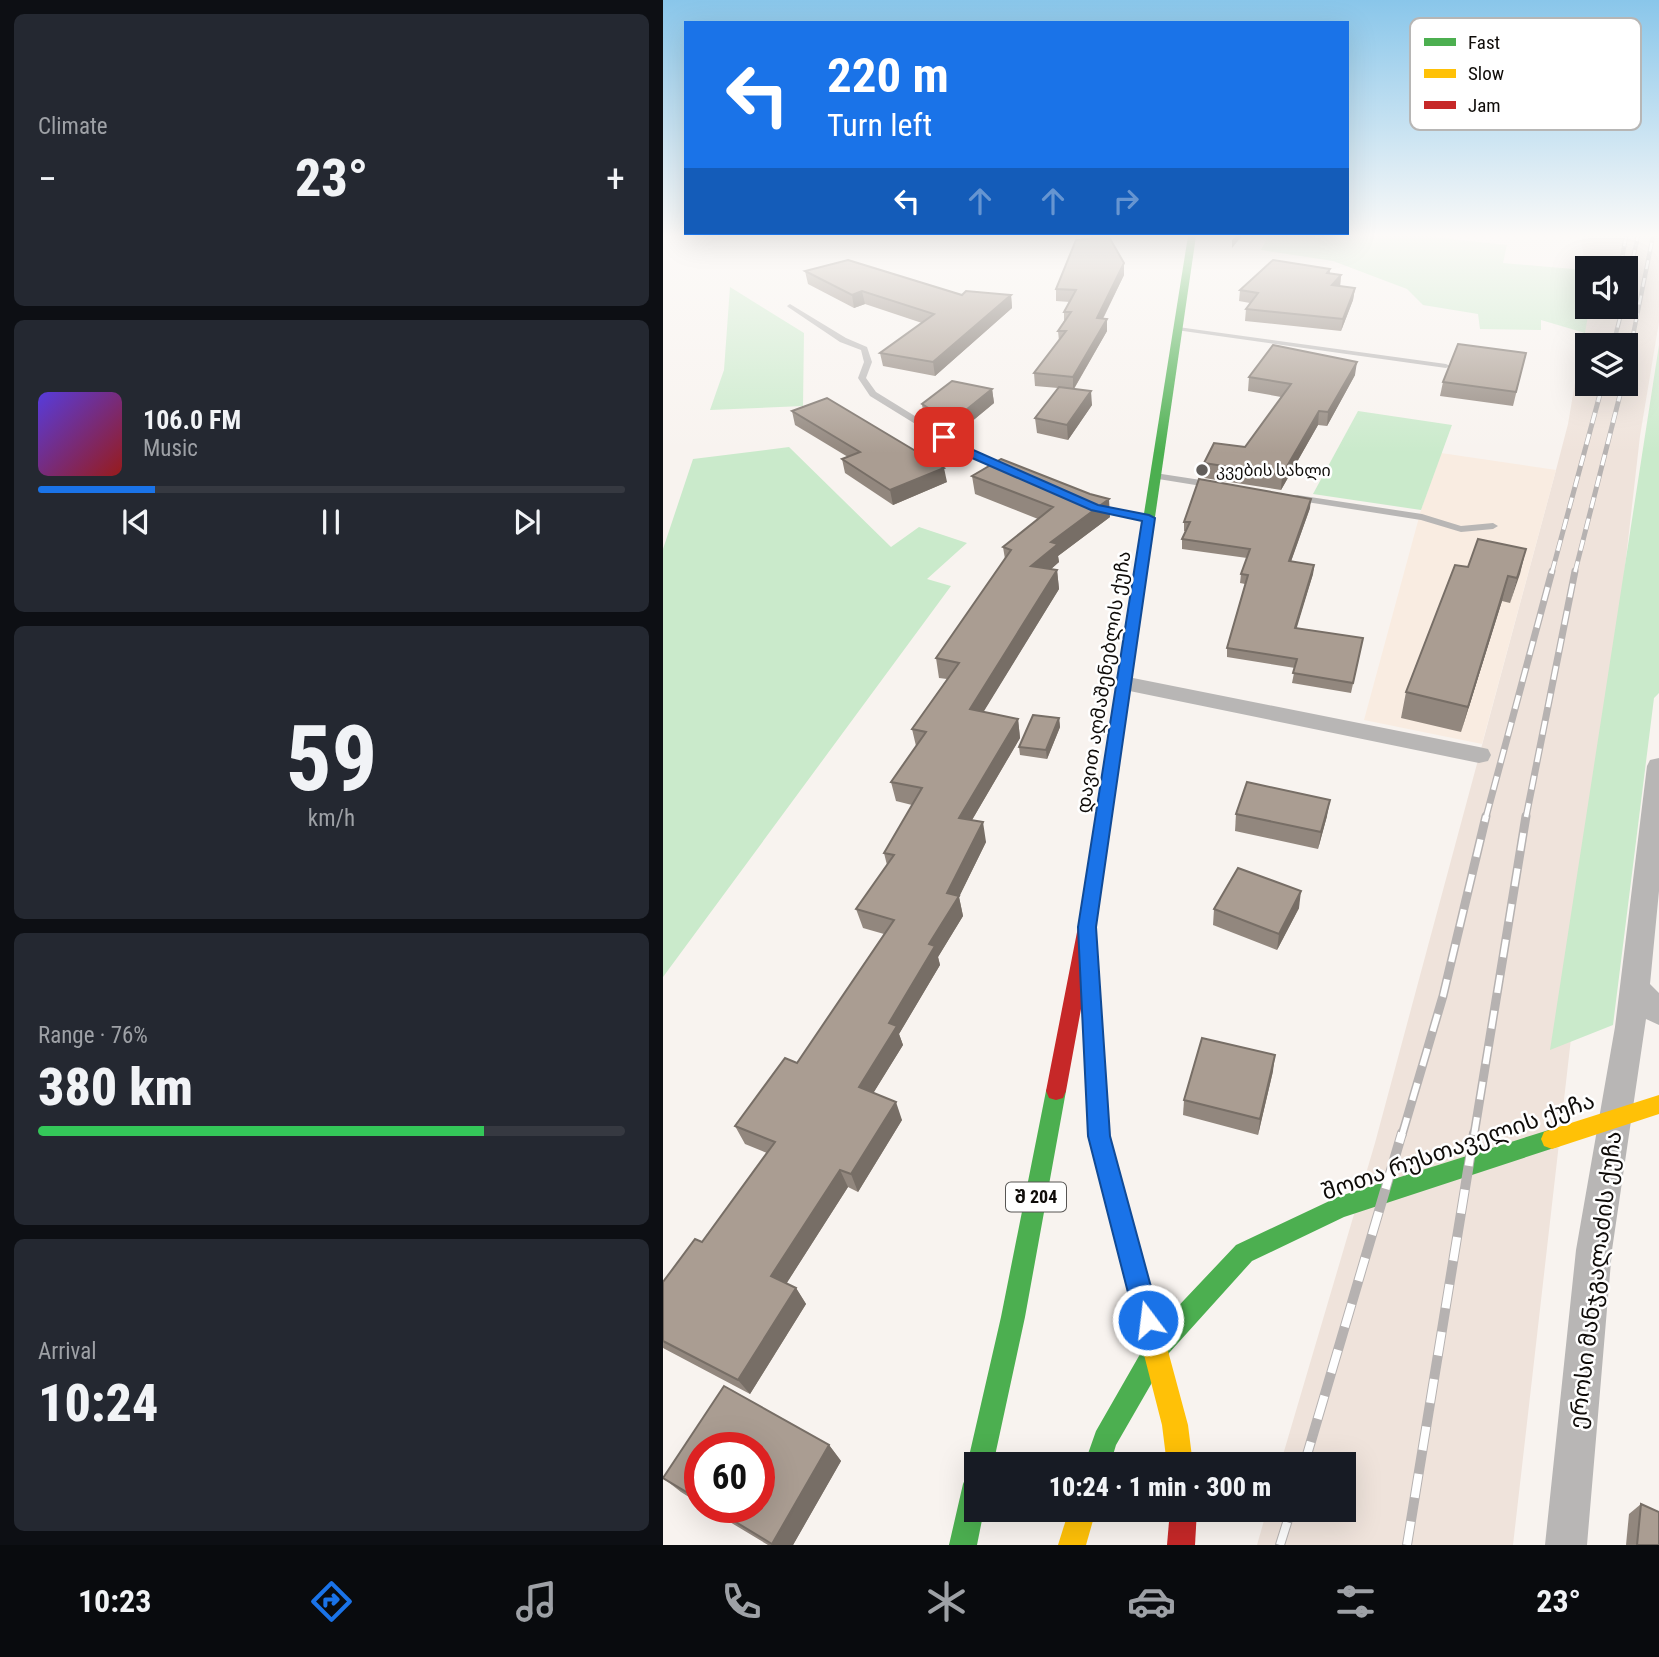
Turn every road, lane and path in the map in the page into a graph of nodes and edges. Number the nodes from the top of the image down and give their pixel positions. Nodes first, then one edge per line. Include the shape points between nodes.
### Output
1 (793, 308) edge
2 (1181, 308) edge
3 (1178, 329) junction
4 (1446, 366) edge
5 (1018, 474) edge
6 (1155, 476) junction
7 (1222, 486) edge
8 (1289, 496) edge
9 (1082, 502) edge
10 (1149, 518) junction
11 (1493, 526) dead end
12 (1123, 683) junction
13 (1479, 755) dead end
14 (1659, 766) edge
15 (1087, 927) junction
16 (1647, 1000) edge
17 (1659, 1104) edge
18 (983, 1452) edge
19 (1101, 1452) edge
20 (1178, 1452) edge
21 (968, 1522) edge
22 (1079, 1522) edge
23 (1183, 1522) edge
24 (963, 1545) edge
25 (1072, 1545) edge
26 (1181, 1545) edge
27 (1566, 1545) edge

1 - 5 lane via 864,349 868,362 862,378 874,394 967,452
2 - 3 main road, დავით აღმაშენებლის ქუჩა / შ 204
3 - 4 lane
3 - 6 main road, დავით აღმაშენებლის ქუჩა / შ 204
6 - 7 lane
6 - 10 main road, დავით აღმაშენებლის ქუჩა / შ 204
8 - 11 lane via 1422,517 1461,529
9 - 10 lane
10 - 12 main road, დავით აღმაშენებლის ქუჩა / შ 204
12 - 13 street
12 - 15 main road, დავით აღმაშენებლის ქუჩა / შ 204
14 - 16 street, ეროსი მანჯგალაძის ქუჩა
15 - 18 main road, დავით აღმაშენებლის ქუჩა / შ 204 via 1014,1317
15 - 20 main road, დავით აღმაშენებლის ქუჩა / შ 204 via 1099,1136 1175,1425
16 - 27 street, ეროსი მანჯგალაძის ქუჩა via 1594,1250
17 - 19 main road, შოთა რუსთაველის ქუჩა via 1340,1207 1244,1253 1160,1344
21 - 24 main road
22 - 25 main road
23 - 26 main road

